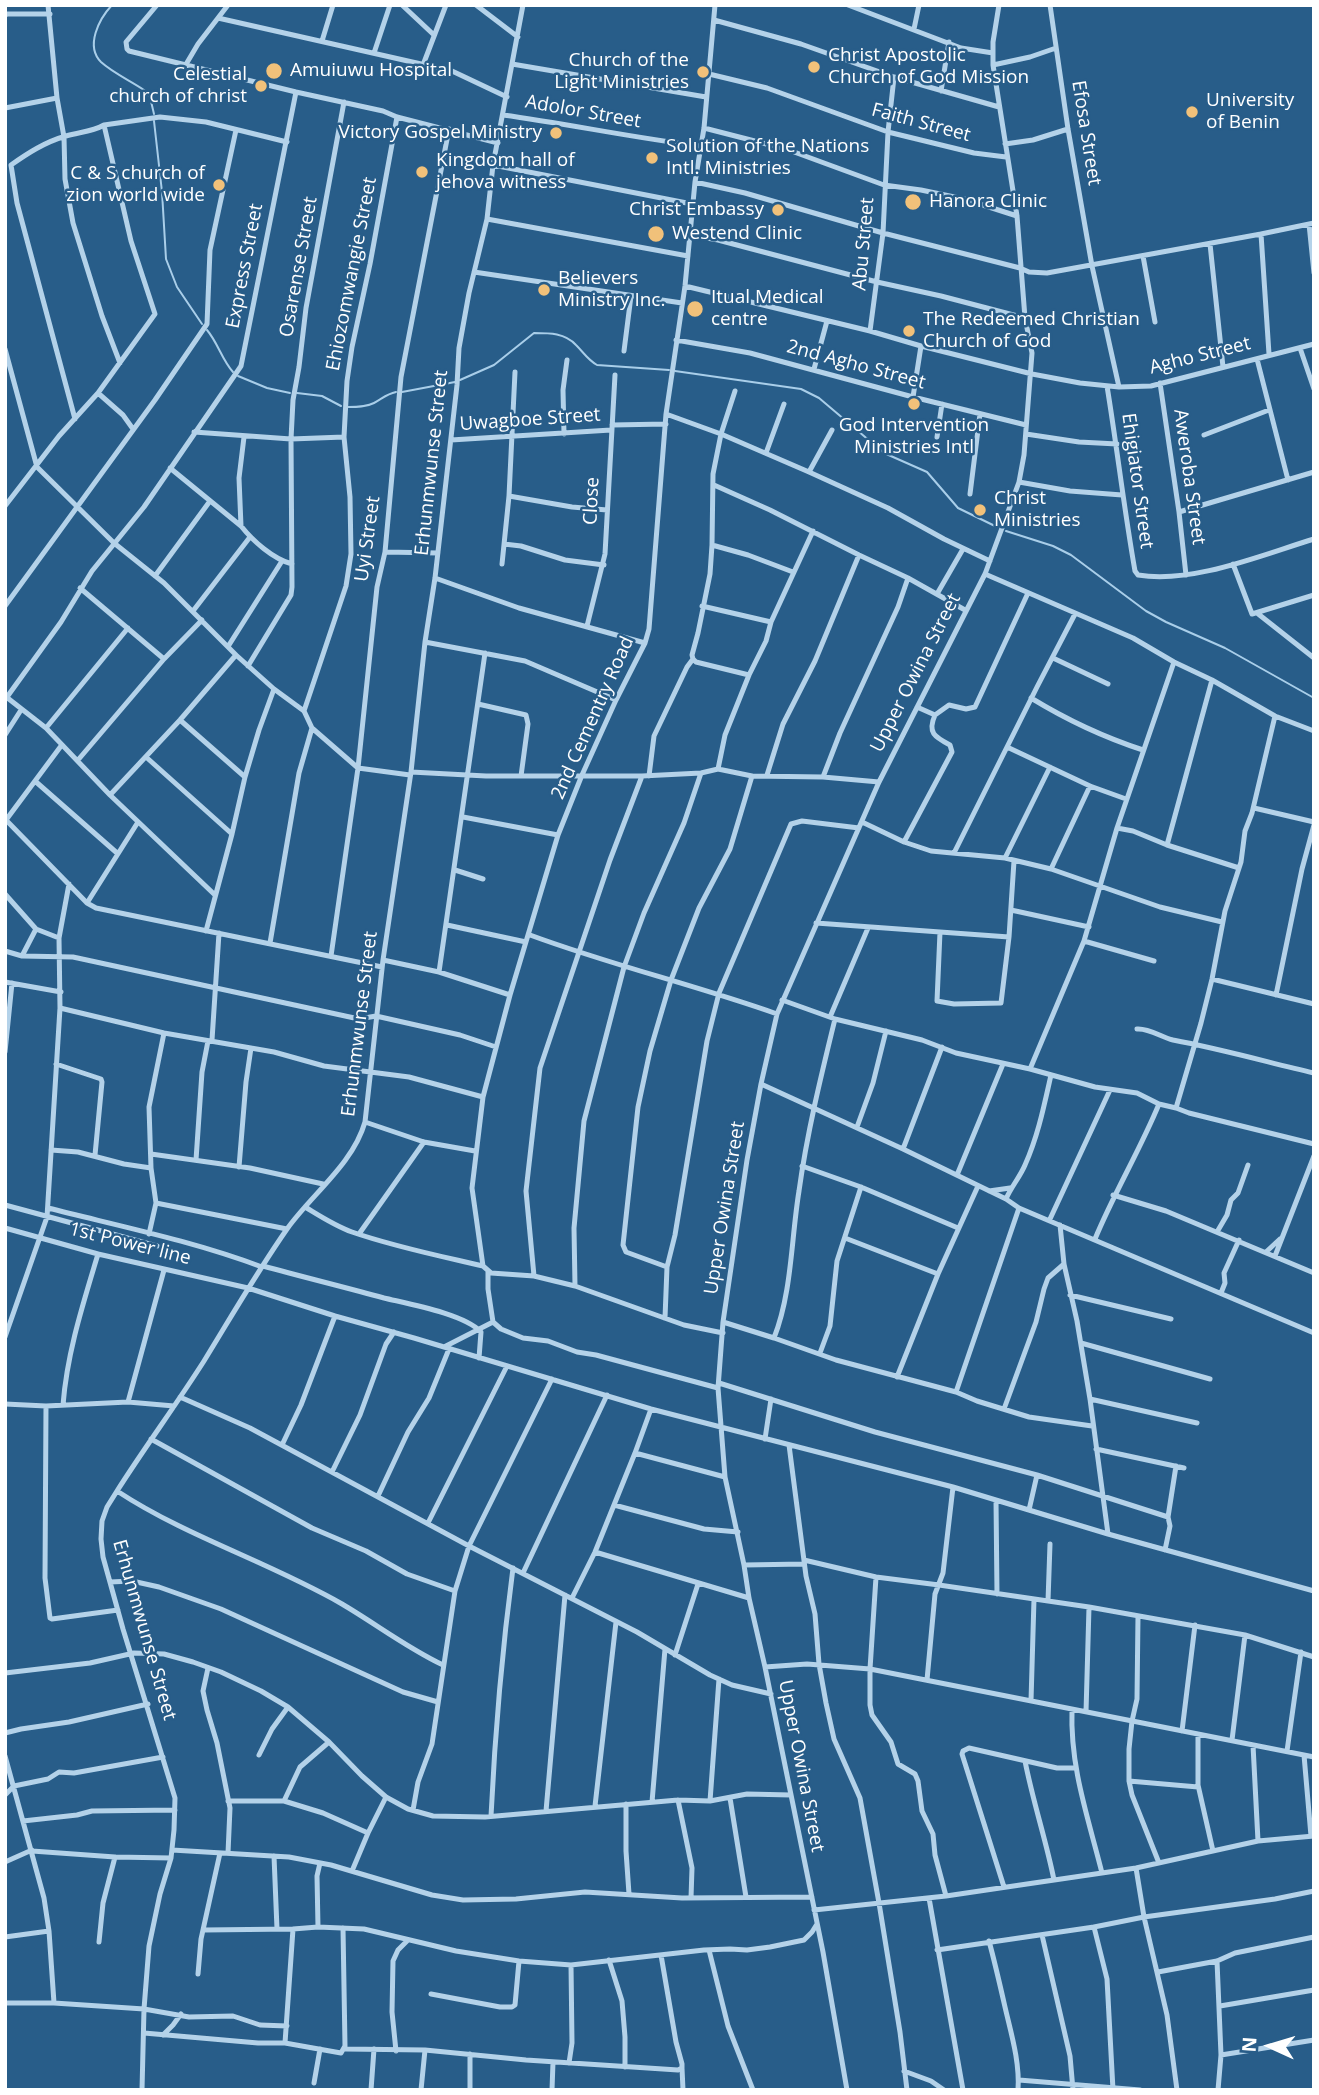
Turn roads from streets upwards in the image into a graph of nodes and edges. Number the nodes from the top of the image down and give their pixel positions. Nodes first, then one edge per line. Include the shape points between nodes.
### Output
1 (48, 5) edge
2 (157, 5) edge
3 (228, 5) edge
4 (333, 5) edge
5 (390, 5) edge
6 (402, 5) edge
7 (446, 5) edge
8 (476, 5) edge
9 (523, 5) edge
10 (715, 5) edge
11 (848, 5) edge
12 (919, 5) edge
13 (999, 5) edge
14 (1050, 5) edge
15 (5, 14) edge
16 (50, 14) junction
17 (218, 18) junction
18 (714, 20) junction
19 (914, 29) junction
20 (434, 34) junction
21 (517, 37) junction
22 (322, 41) junction
23 (948, 42) junction
24 (1056, 48) junction
25 (374, 53) junction
26 (993, 53) junction
27 (512, 64) junction
28 (424, 65) junction
29 (993, 65) junction
30 (186, 66) junction
31 (709, 74) junction
32 (894, 77) junction
33 (941, 91) junction
34 (296, 92) junction
35 (507, 97) junction
36 (706, 97) junction
37 (57, 98) junction
38 (345, 102) junction
39 (6, 106) edge
40 (999, 107) junction
41 (503, 115) junction
42 (397, 117) junction
43 (104, 125) junction
44 (704, 128) junction
45 (449, 129) junction
46 (1068, 129) junction
47 (236, 130) junction
48 (888, 132) junction
49 (64, 137) junction
50 (287, 142) junction
51 (498, 143) junction
52 (1005, 144) junction
53 (700, 146) junction
54 (1006, 157) junction
55 (493, 165) junction
56 (12, 177) junction
57 (5, 180) edge
58 (695, 183) junction
59 (884, 185) junction
60 (692, 204) junction
61 (1017, 216) junction
62 (487, 219) junction
63 (1312, 224) edge
64 (883, 233) junction
65 (1261, 234) junction
66 (690, 235) junction
67 (1210, 244) junction
68 (688, 256) junction
69 (1143, 256) junction
70 (1092, 266) junction
71 (1020, 268) junction
72 (474, 272) junction
73 (1314, 273) edge
74 (877, 282) junction
75 (685, 286) junction
76 (631, 296) junction
77 (682, 303) junction
78 (1025, 318) junction
79 (827, 321) junction
80 (1155, 322) dead end
81 (870, 331) junction
82 (676, 340) junction
83 (1314, 344) edge
84 (922, 346) junction
85 (1300, 348) junction
86 (5, 349) edge
87 (624, 351) dead end
88 (1269, 354) junction
89 (1257, 359) junction
90 (567, 360) dead end
91 (120, 363) junction
92 (1223, 368) junction
93 (814, 369) junction
94 (515, 372) dead end
95 (1032, 374) junction
96 (615, 375) dead end
97 (1160, 383) junction
98 (1107, 386) junction
99 (1119, 387) junction
100 (1314, 389) edge
101 (735, 391) dead end
102 (98, 393) junction
103 (914, 397) junction
104 (784, 404) dead end
105 (942, 404) junction
106 (1269, 410) junction
107 (666, 414) junction
108 (980, 414) junction
109 (75, 419) junction
110 (666, 424) junction
111 (1026, 425) junction
112 (611, 428) junction
113 (133, 429) junction
114 (832, 430) dead end
115 (194, 432) junction
116 (564, 434) junction
117 (722, 434) junction
118 (1026, 434) junction
119 (1204, 435) dead end
120 (244, 437) junction
121 (344, 437) junction
122 (510, 438) junction
123 (937, 438) dead end
124 (291, 439) junction
125 (451, 440) junction
126 (1117, 444) junction
127 (766, 453) junction
128 (37, 467) junction
129 (170, 468) junction
130 (809, 472) junction
131 (1314, 472) edge
132 (1288, 480) junction
133 (1019, 482) junction
134 (714, 485) junction
135 (970, 494) dead end
136 (1122, 495) junction
137 (509, 496) junction
138 (210, 501) junction
139 (77, 505) junction
140 (5, 506) edge
141 (607, 510) junction
142 (1179, 512) junction
143 (241, 526) junction
144 (813, 531) junction
145 (250, 537) junction
146 (1314, 538) edge
147 (114, 543) junction
148 (504, 544) junction
149 (712, 545) junction
150 (963, 549) junction
151 (385, 552) junction
152 (438, 553) junction
153 (859, 555) junction
154 (282, 561) junction
155 (990, 561) junction
156 (292, 564) junction
157 (502, 564) dead end
158 (1233, 564) junction
159 (604, 565) junction
160 (793, 572) junction
161 (985, 574) junction
162 (1186, 575) junction
163 (155, 576) junction
164 (435, 578) junction
165 (908, 578) junction
166 (80, 588) junction
167 (1028, 593) junction
168 (937, 594) junction
169 (1314, 595) edge
170 (5, 606) edge
171 (702, 606) junction
172 (965, 610) junction
173 (193, 611) junction
174 (1257, 613) junction
175 (1076, 614) junction
176 (202, 620) junction
177 (771, 622) junction
178 (587, 626) junction
179 (128, 628) junction
180 (425, 642) junction
181 (645, 643) junction
182 (229, 645) junction
183 (485, 653) junction
184 (236, 655) junction
185 (1053, 658) junction
186 (1314, 658) edge
187 (164, 659) junction
188 (693, 659) junction
189 (1174, 662) junction
190 (248, 666) junction
191 (748, 675) junction
192 (1212, 680) junction
193 (1108, 684) dead end
194 (274, 689) junction
195 (6, 697) edge
196 (1031, 698) junction
197 (616, 700) junction
198 (478, 704) junction
199 (917, 707) junction
200 (22, 710) junction
201 (304, 711) junction
202 (935, 715) junction
203 (1275, 716) junction
204 (180, 720) junction
205 (46, 727) junction
206 (312, 728) junction
207 (1314, 732) edge
208 (5, 735) edge
209 (61, 746) junction
210 (1007, 747) junction
211 (1143, 750) junction
212 (146, 757) junction
213 (78, 760) junction
214 (1050, 767) junction
215 (358, 768) junction
216 (718, 769) junction
217 (701, 773) junction
218 (410, 774) junction
219 (469, 775) junction
220 (582, 775) junction
221 (767, 775) junction
222 (521, 776) junction
223 (646, 776) junction
224 (752, 776) junction
225 (245, 777) junction
226 (823, 777) junction
227 (35, 781) junction
228 (879, 782) junction
229 (1090, 786) junction
230 (110, 795) junction
231 (1126, 799) junction
232 (1254, 808) junction
233 (463, 817) junction
234 (6, 819) edge
235 (138, 822) junction
236 (862, 822) junction
237 (1314, 823) edge
238 (859, 828) junction
239 (1117, 828) junction
240 (232, 834) junction
241 (558, 835) junction
242 (904, 842) junction
243 (1167, 845) junction
244 (117, 853) junction
245 (954, 853) junction
246 (1005, 858) junction
247 (1014, 861) junction
248 (1239, 868) junction
249 (1051, 869) junction
250 (455, 870) junction
251 (483, 879) dead end
252 (69, 884) junction
253 (1101, 885) junction
254 (5, 894) edge
255 (215, 895) junction
256 (87, 903) junction
257 (1011, 910) junction
258 (1222, 922) junction
259 (816, 923) junction
260 (447, 925) junction
261 (1088, 927) junction
262 (868, 928) junction
263 (36, 929) junction
264 (206, 931) junction
265 (940, 932) junction
266 (219, 933) junction
267 (530, 934) junction
268 (1009, 937) junction
269 (59, 938) junction
270 (526, 942) junction
271 (1084, 942) junction
272 (270, 943) junction
273 (5, 951) edge
274 (578, 953) junction
275 (22, 956) junction
276 (61, 956) junction
277 (331, 956) junction
278 (1154, 961) dead end
279 (382, 963) junction
280 (625, 967) junction
281 (439, 972) junction
282 (1212, 979) junction
283 (671, 980) junction
284 (9, 983) edge
285 (215, 987) junction
286 (61, 992) junction
287 (719, 993) junction
288 (510, 995) junction
289 (1276, 995) junction
290 (782, 1000) junction
291 (1314, 1004) edge
292 (61, 1008) junction
293 (777, 1014) junction
294 (376, 1016) junction
295 (832, 1018) junction
296 (1137, 1028) dead end
297 (886, 1031) junction
298 (164, 1033) junction
299 (210, 1040) junction
300 (1195, 1043) junction
301 (496, 1047) junction
302 (942, 1047) junction
303 (251, 1048) junction
304 (5, 1052) edge
305 (56, 1064) junction
306 (1003, 1064) junction
307 (1030, 1069) junction
308 (372, 1072) junction
309 (1314, 1073) edge
310 (1051, 1075) junction
311 (761, 1084) junction
312 (1110, 1090) junction
313 (483, 1097) junction
314 (1159, 1104) junction
315 (813, 1107) junction
316 (1176, 1108) junction
317 (365, 1122) junction
318 (857, 1127) junction
319 (424, 1142) junction
320 (1314, 1144) edge
321 (903, 1149) junction
322 (51, 1150) junction
323 (475, 1151) junction
324 (151, 1154) junction
325 (95, 1155) junction
326 (1314, 1156) edge
327 (196, 1160) junction
328 (1248, 1164) dead end
329 (802, 1166) junction
330 (239, 1167) junction
331 (150, 1168) junction
332 (957, 1175) junction
333 (323, 1184) junction
334 (978, 1186) junction
335 (861, 1187) junction
336 (1010, 1188) junction
337 (988, 1191) junction
338 (1113, 1195) junction
339 (1006, 1199) junction
340 (156, 1203) junction
341 (5, 1205) edge
342 (305, 1207) junction
343 (48, 1208) junction
344 (1019, 1208) junction
345 (47, 1217) junction
346 (1050, 1219) junction
347 (1060, 1225) junction
348 (5, 1228) edge
349 (958, 1228) junction
350 (287, 1229) junction
351 (1217, 1232) junction
352 (149, 1234) junction
353 (359, 1234) junction
354 (41, 1237) junction
355 (1282, 1237) junction
356 (845, 1238) junction
357 (1095, 1239) junction
358 (1239, 1240) junction
359 (157, 1246) dead end
360 (1266, 1252) junction
361 (98, 1254) junction
362 (1275, 1256) junction
363 (1064, 1264) junction
364 (483, 1266) junction
365 (262, 1267) junction
366 (667, 1267) junction
367 (164, 1270) junction
368 (488, 1272) junction
369 (1314, 1273) edge
370 (938, 1274) junction
371 (534, 1276) junction
372 (575, 1286) junction
373 (248, 1288) junction
374 (1221, 1293) junction
375 (1070, 1295) junction
376 (335, 1316) junction
377 (665, 1318) junction
378 (1171, 1319) dead end
379 (494, 1322) junction
380 (723, 1322) junction
381 (480, 1331) junction
382 (394, 1332) junction
383 (723, 1333) junction
384 (1314, 1333) edge
385 (5, 1337) edge
386 (774, 1338) junction
387 (1080, 1343) junction
388 (446, 1348) junction
389 (820, 1353) junction
390 (479, 1357) junction
391 (507, 1366) junction
392 (897, 1377) junction
393 (552, 1379) junction
394 (1210, 1379) dead end
395 (718, 1385) junction
396 (956, 1392) junction
397 (607, 1395) junction
398 (180, 1396) junction
399 (771, 1399) junction
400 (1090, 1399) junction
401 (128, 1402) junction
402 (5, 1404) edge
403 (63, 1405) junction
404 (46, 1406) junction
405 (174, 1406) junction
406 (651, 1409) junction
407 (1004, 1409) junction
408 (1197, 1423) dead end
409 (1093, 1426) junction
410 (721, 1428) junction
411 (151, 1439) junction
412 (765, 1439) junction
413 (282, 1445) junction
414 (789, 1445) junction
415 (1096, 1449) junction
416 (635, 1453) junction
417 (1176, 1466) junction
418 (1184, 1468) dead end
419 (332, 1472) junction
420 (1037, 1475) junction
421 (725, 1478) junction
422 (953, 1487) junction
423 (117, 1490) junction
424 (378, 1496) junction
425 (1103, 1497) junction
426 (996, 1500) junction
427 (614, 1506) junction
428 (1029, 1510) junction
429 (1168, 1517) junction
430 (428, 1522) junction
431 (738, 1532) junction
432 (1108, 1534) junction
433 (1050, 1544) dead end
434 (469, 1546) junction
435 (1165, 1550) junction
436 (595, 1552) junction
437 (804, 1562) junction
438 (744, 1565) junction
439 (513, 1568) junction
440 (523, 1573) junction
441 (876, 1577) junction
442 (110, 1582) junction
443 (698, 1584) junction
444 (939, 1585) junction
445 (455, 1591) junction
446 (1314, 1591) edge
447 (997, 1594) junction
448 (565, 1595) junction
449 (572, 1598) junction
450 (749, 1598) junction
451 (1034, 1599) junction
452 (1048, 1601) junction
453 (1089, 1607) junction
454 (118, 1610) junction
455 (1138, 1616) junction
456 (617, 1622) junction
457 (1195, 1625) junction
458 (1245, 1635) junction
459 (665, 1649) junction
460 (1301, 1653) junction
461 (131, 1654) junction
462 (676, 1655) junction
463 (1314, 1657) edge
464 (819, 1664) junction
465 (443, 1665) junction
466 (765, 1667) junction
467 (208, 1668) junction
468 (870, 1669) junction
469 (5, 1673) edge
470 (719, 1679) junction
471 (927, 1680) junction
472 (771, 1694) junction
473 (1031, 1701) junction
474 (438, 1702) junction
475 (148, 1704) junction
476 (288, 1707) junction
477 (1072, 1709) junction
478 (1086, 1712) junction
479 (1132, 1721) junction
480 (1182, 1731) junction
481 (5, 1733) edge
482 (1198, 1734) junction
483 (1232, 1740) junction
484 (329, 1742) junction
485 (1253, 1745) junction
486 (1287, 1751) junction
487 (259, 1755) dead end
488 (1304, 1755) junction
489 (5, 1756) edge
490 (163, 1757) junction
491 (1314, 1757) edge
492 (1025, 1761) junction
493 (1075, 1768) junction
494 (1129, 1781) junction
495 (14, 1786) junction
496 (1198, 1787) junction
497 (5, 1795) edge
498 (791, 1795) junction
499 (386, 1797) junction
500 (730, 1798) junction
501 (678, 1800) junction
502 (228, 1801) junction
503 (284, 1801) junction
504 (710, 1801) junction
505 (652, 1802) junction
506 (626, 1804) junction
507 (595, 1806) junction
508 (175, 1810) junction
509 (413, 1810) junction
510 (546, 1811) junction
511 (491, 1816) junction
512 (23, 1821) junction
513 (368, 1833) junction
514 (1312, 1836) edge
515 (1258, 1841) junction
516 (172, 1850) junction
517 (32, 1851) junction
518 (1213, 1851) junction
519 (220, 1853) junction
520 (228, 1853) junction
521 (274, 1856) junction
522 (115, 1857) junction
523 (171, 1858) junction
524 (5, 1862) edge
525 (320, 1863) junction
526 (1159, 1863) junction
527 (1136, 1868) junction
528 (352, 1871) junction
529 (1102, 1873) junction
530 (1054, 1880) junction
531 (1004, 1887) junction
532 (1314, 1891) edge
533 (629, 1894) junction
534 (946, 1896) junction
535 (746, 1897) junction
536 (812, 1897) junction
537 (691, 1898) junction
538 (929, 1898) junction
539 (879, 1903) junction
540 (814, 1910) junction
541 (1144, 1917) junction
542 (817, 1924) junction
543 (318, 1927) junction
544 (1094, 1927) junction
545 (343, 1928) junction
546 (277, 1929) junction
547 (293, 1929) junction
548 (204, 1930) junction
549 (49, 1931) junction
550 (1041, 1935) junction
551 (5, 1937) edge
552 (1314, 1937) edge
553 (408, 1940) junction
554 (989, 1941) junction
555 (99, 1942) dead end
556 (709, 1950) junction
557 (937, 1950) junction
558 (661, 1955) junction
559 (609, 1960) junction
560 (519, 1961) junction
561 (1217, 1961) junction
562 (571, 1965) junction
563 (1158, 1972) junction
564 (198, 1975) dead end
565 (1314, 1990) edge
566 (431, 1994) dead end
567 (5, 2003) edge
568 (54, 2003) junction
569 (1220, 2006) junction
570 (144, 2009) junction
571 (181, 2014) junction
572 (286, 2026) junction
573 (144, 2033) junction
574 (163, 2035) junction
575 (1314, 2040) edge
576 (285, 2043) junction
577 (320, 2049) junction
578 (345, 2049) junction
579 (374, 2049) junction
580 (425, 2050) junction
581 (397, 2051) junction
582 (470, 2054) junction
583 (1221, 2055) junction
584 (554, 2062) junction
585 (569, 2063) junction
586 (625, 2067) junction
587 (682, 2068) junction
588 (904, 2071) junction
589 (1019, 2080) junction
590 (314, 2084) dead end
591 (1073, 2087) edge
592 (1113, 2089) edge
593 (142, 2090) edge
594 (371, 2090) edge
595 (421, 2090) edge
596 (470, 2090) edge
597 (552, 2090) edge
598 (683, 2090) edge
599 (752, 2090) edge
600 (847, 2090) edge
601 (907, 2090) edge
602 (944, 2090) edge
603 (963, 2090) edge
604 (1018, 2090) edge
605 (1140, 2090) edge
606 (1177, 2090) edge
607 (1218, 2090) edge

1 - 16 street
2 - 30 street via 126,42 127,49
3 - 17 street
4 - 22 street
5 - 25 street
6 - 20 street
7 - 20 street
8 - 21 street
9 - 21 street, Erhunmwunse Street
10 - 18 street, 2nd Cementry Road
11 - 19 street
12 - 19 street
13 - 26 street, Upper Owina Street
14 - 24 street, Efosa Street
15 - 16 street
16 - 37 street
17 - 22 street
17 - 30 street
18 - 31 street, 2nd Cementry Road
18 - 32 street
19 - 23 street
20 - 28 street
21 - 27 street, Erhunmwunse Street
22 - 25 street
23 - 26 street
23 - 33 street
24 - 29 street
24 - 46 street, Efosa Street
25 - 28 street
26 - 29 street, Upper Owina Street
27 - 35 street, Erhunmwunse Street
27 - 36 street
28 - 35 street via 452,71
29 - 40 street, Upper Owina Street
30 - 34 street
31 - 36 street, 2nd Cementry Road
31 - 48 street, Faith Street via 767,89
32 - 33 street
32 - 48 street, Abu Street
33 - 40 street
34 - 38 street
34 - 50 street, Express Street
35 - 41 street, Erhunmwunse Street
36 - 44 street, 2nd Cementry Road
37 - 39 street
37 - 49 street
38 - 42 street
38 - 124 street, Osarense Street via 306,308
40 - 52 street, Upper Owina Street
41 - 51 street, Erhunmwunse Street
41 - 53 street, Adolor Street
42 - 45 street
42 - 121 street, Ehiozomwangie Street via 352,347
43 - 47 street via 160,117
43 - 49 street
43 - 91 street via 131,241 155,314
44 - 53 street, 2nd Cementry Road
44 - 59 street via 786,149
45 - 51 street
45 - 151 street, Uyi Street via 406,347
46 - 52 street
46 - 70 street, Efosa Street
47 - 50 street
47 - 113 street via 210,250 209,319
48 - 54 street, Faith Street
48 - 59 street, Abu Street
49 - 56 street via 11,165
49 - 91 street via 73,223
50 - 115 street, Express Street via 244,360
51 - 55 street, Erhunmwunse Street
52 - 54 street, Upper Owina Street
53 - 58 street, 2nd Cementry Road
54 - 61 street, Upper Owina Street
55 - 60 street
55 - 62 street, Erhunmwunse Street
56 - 57 street
56 - 109 street
58 - 60 street, 2nd Cementry Road
58 - 64 street
59 - 61 street via 964,200
59 - 64 street, Abu Street
60 - 66 street, 2nd Cementry Road
61 - 71 street, Upper Owina Street
62 - 68 street
62 - 72 street, Erhunmwunse Street
63 - 65 street
63 - 73 street
64 - 71 street
64 - 74 street, Abu Street
65 - 67 street
65 - 88 street
66 - 68 street, 2nd Cementry Road
66 - 74 street
67 - 69 street
67 - 92 street
68 - 75 street, 2nd Cementry Road
69 - 70 street
69 - 80 street
70 - 71 street via 1047,273
70 - 99 street, Efosa Street
71 - 78 street, Upper Owina Street
72 - 76 street
72 - 125 street, Erhunmwunse Street via 459,348
74 - 78 street
74 - 81 street, Abu Street
75 - 77 street, 2nd Cementry Road
75 - 79 street, Agho Street
76 - 77 street
76 - 87 street
77 - 82 street, 2nd Cementry Road
78 - 95 street, Upper Owina Street
79 - 81 street, Agho Street
79 - 93 street
81 - 84 street, Agho Street
82 - 93 street, 2nd Agho Street
82 - 107 street, 2nd Cementry Road
83 - 85 street, Agho Street
84 - 95 street, Agho Street
84 - 103 street
85 - 88 street, Agho Street
85 - 100 street
86 - 128 street
88 - 89 street, Agho Street
89 - 92 street, Agho Street
89 - 106 street
90 - 116 street
91 - 102 street
92 - 97 street, Agho Street
93 - 103 street, 2nd Agho Street
94 - 122 street
95 - 98 street, Agho Street
95 - 111 street, Upper Owina Street
96 - 112 street, Close
97 - 99 street, Agho Street
97 - 142 street, Aweroba Street
98 - 99 street, Agho Street
98 - 126 street, Ehigiator Street
101 - 117 street
102 - 109 street
102 - 113 street
103 - 105 street, 2nd Agho Street
104 - 127 street
105 - 108 street, 2nd Agho Street
105 - 123 street
106 - 119 street
106 - 132 street
107 - 110 street, 2nd Cementry Road
107 - 117 street
108 - 111 street, 2nd Agho Street
108 - 135 street
109 - 128 street
110 - 112 street, Uwagboe Street
110 - 181 street, 2nd Cementry Road
111 - 118 street, Upper Owina Street
112 - 116 street, Uwagboe Street
112 - 141 street, Close
113 - 139 street
114 - 130 street
115 - 120 street
115 - 129 street, Express Street
116 - 122 street, Uwagboe Street
117 - 127 street
117 - 134 street
118 - 126 street
118 - 133 street, Upper Owina Street
120 - 124 street
120 - 143 street via 239,478
121 - 124 street
121 - 201 street, Ehiozomwangie Street via 351,554 342,600
122 - 125 street, Uwagboe Street
122 - 137 street
124 - 156 street, Osarense Street
125 - 152 street, Erhunmwunse Street
126 - 136 street, Ehigiator Street
127 - 130 street
128 - 139 street
128 - 140 street
129 - 138 street
129 - 147 street, Express Street
130 - 150 street
131 - 132 street
132 - 142 street
133 - 136 street
133 - 155 street, Upper Owina Street
134 - 144 street
134 - 149 street
136 - 162 street, Ehigiator Street via 1138,575
137 - 141 street
137 - 148 street
138 - 143 street
138 - 163 street
139 - 147 street
139 - 170 street
141 - 159 street, Close
142 - 162 street, Aweroba Street
143 - 145 street
144 - 153 street
144 - 160 street
145 - 154 street
145 - 173 street
146 - 158 street
147 - 163 street
147 - 166 street, Express Street
148 - 157 street
148 - 159 street
149 - 160 street
149 - 171 street
150 - 155 street
150 - 168 street
151 - 152 street
151 - 215 street, Uyi Street via 377,587
152 - 164 street, Erhunmwunse Street
153 - 165 street
153 - 221 street via 783,724
154 - 156 street
154 - 182 street
155 - 161 street, Upper Owina Street
156 - 190 street, Osarense Street via 291,595
158 - 162 street
158 - 174 street via 1250,613
159 - 178 street, Close
160 - 177 street
161 - 167 street
161 - 172 street, Upper Owina Street
163 - 173 street
164 - 178 street
164 - 180 street, Erhunmwunse Street
165 - 168 street
165 - 226 street
166 - 179 street
166 - 195 street, Express Street
167 - 175 street
167 - 202 street via 975,707 949,705
168 - 172 street
169 - 174 street
171 - 177 street
171 - 188 street
172 - 199 street, Upper Owina Street
173 - 176 street
174 - 186 street
175 - 185 street
175 - 189 street via 1133,638
176 - 182 street
176 - 187 street
177 - 191 street
178 - 181 street
179 - 187 street
179 - 205 street
180 - 183 street
180 - 218 street, Erhunmwunse Street
181 - 197 street, 2nd Cementry Road
182 - 184 street
183 - 197 street via 525,661
183 - 198 street
184 - 190 street
184 - 204 street
185 - 193 street
185 - 196 street
187 - 213 street
188 - 191 street
188 - 223 street via 654,736
189 - 192 street
189 - 211 street
190 - 194 street
191 - 216 street via 725,735
192 - 203 street
192 - 243 street
194 - 201 street
194 - 225 street
195 - 200 street
196 - 210 street
196 - 211 street via 1084,727
197 - 220 street, 2nd Cementry Road
198 - 219 street
198 - 222 street via 526,715
199 - 202 street
199 - 228 street, Upper Owina Street
200 - 205 street
200 - 208 street
201 - 206 street
202 - 242 street via 935,737 950,745 952,752
203 - 207 street
203 - 232 street
204 - 212 street
204 - 225 street
205 - 209 street
206 - 215 street
206 - 272 street via 299,773
209 - 213 street
209 - 227 street
210 - 214 street
210 - 245 street
211 - 231 street
212 - 230 street
212 - 240 street
213 - 230 street
214 - 229 street
214 - 246 street
215 - 218 street
215 - 277 street, Uyi Street
216 - 217 street
216 - 224 street
217 - 223 street
217 - 280 street
218 - 219 street
218 - 279 street, Erhunmwunse Street
219 - 222 street
219 - 233 street
220 - 222 street
220 - 223 street
220 - 241 street, 2nd Cementry Road
221 - 224 street
221 - 226 street
223 - 274 street
224 - 283 street via 730,849 699,908
225 - 240 street
226 - 228 street
227 - 234 street
227 - 244 street
228 - 236 street, Upper Owina Street
229 - 231 street
229 - 249 street
230 - 235 street
231 - 239 street
232 - 237 street
232 - 248 street
233 - 241 street
233 - 250 street
234 - 252 street
235 - 244 street
235 - 255 street
236 - 238 street, Upper Owina Street
236 - 242 street
237 - 289 street
238 - 259 street, Upper Owina Street
238 - 287 street via 802,821 791,824
239 - 243 street
239 - 253 street
240 - 255 street
241 - 267 street, 2nd Cementry Road
242 - 245 street
243 - 248 street
244 - 256 street
245 - 246 street
246 - 247 street
247 - 249 street
247 - 257 street
248 - 258 street
249 - 253 street
250 - 251 street
250 - 260 street
252 - 256 street
252 - 269 street
253 - 258 street via 1160,907
253 - 261 street
254 - 263 street
255 - 264 street
256 - 264 street via 109,912
257 - 261 street
257 - 268 street
258 - 282 street
259 - 262 street
259 - 290 street, Upper Owina Street
260 - 270 street
260 - 281 street
261 - 271 street
262 - 265 street
262 - 295 street
263 - 269 street
263 - 275 street
264 - 266 street
265 - 268 street
265 - 268 street via 936,998 954,1004 1001,1003
266 - 272 street
266 - 285 street
267 - 270 street, 2nd Cementry Road
267 - 274 street
269 - 276 street
270 - 288 street, 2nd Cementry Road
271 - 278 street
271 - 307 street
272 - 277 street
273 - 275 street
274 - 280 street
274 - 371 street via 540,1068 526,1191
275 - 276 street
276 - 285 street
276 - 286 street
277 - 279 street
279 - 281 street
279 - 294 street, Erhunmwunse Street
280 - 283 street
280 - 372 street via 584,1121 574,1228
281 - 288 street
282 - 289 street
282 - 300 street
283 - 287 street
283 - 366 street via 638,1107 623,1245 626,1252
284 - 286 street
284 - 304 street
285 - 294 street via 359,1019
285 - 299 street
286 - 292 street
287 - 293 street
287 - 366 street
288 - 301 street, 2nd Cementry Road
289 - 291 street
290 - 293 street, Upper Owina Street
290 - 295 street
292 - 298 street
292 - 305 street
293 - 311 street, Upper Owina Street
294 - 301 street
294 - 308 street, Erhunmwunse Street
295 - 297 street
295 - 315 street
296 - 300 street
297 - 302 street
297 - 318 street
298 - 299 street
298 - 324 street via 149,1107
299 - 303 street
299 - 327 street via 202,1072
300 - 309 street
300 - 316 street
301 - 313 street, 2nd Cementry Road
302 - 306 street
302 - 321 street
303 - 308 street
303 - 330 street
305 - 322 street
305 - 325 street via 101,1079
306 - 307 street
306 - 332 street
307 - 310 street
308 - 313 street
308 - 317 street, Erhunmwunse Street
310 - 312 street
310 - 336 street via 1035,1140
311 - 315 street
311 - 380 street, Upper Owina Street
312 - 314 street via 1137,1094
312 - 346 street
313 - 323 street, 2nd Cementry Road
314 - 316 street
314 - 338 street
315 - 318 street
315 - 329 street
316 - 320 street
317 - 319 street
317 - 333 street, Erhunmwunse Street via 360,1138
318 - 321 street
319 - 323 street
319 - 353 street
321 - 332 street
322 - 325 street
322 - 343 street
323 - 364 street, 2nd Cementry Road via 472,1188
324 - 327 street
324 - 331 street
325 - 331 street
326 - 355 street
327 - 330 street
328 - 351 street
329 - 335 street
329 - 386 street via 788,1282
330 - 333 street
331 - 340 street
332 - 334 street
333 - 342 street, Erhunmwunse Street
334 - 337 street
334 - 349 street
335 - 349 street
335 - 356 street
336 - 337 street
336 - 339 street
337 - 339 street
338 - 351 street
338 - 357 street
339 - 344 street
340 - 350 street
340 - 352 street
341 - 345 street
342 - 350 street, Erhunmwunse Street
342 - 353 street
343 - 345 street
343 - 352 street
344 - 346 street
344 - 396 street
345 - 354 street
345 - 359 street
346 - 347 street
347 - 357 street
347 - 363 street
348 - 354 street, 1st Power line
349 - 370 street
350 - 365 street, Erhunmwunse Street
351 - 358 street
352 - 365 street
353 - 364 street
354 - 361 street, 1st Power line
354 - 385 street
355 - 360 street
355 - 362 street
356 - 370 street
356 - 389 street via 837,1261 830,1326
357 - 374 street
358 - 360 street
358 - 374 street via 1224,1273
360 - 362 street
361 - 367 street, 1st Power line
361 - 403 street via 68,1362
362 - 369 street
363 - 375 street
363 - 407 street via 1048,1278
364 - 368 street
365 - 373 street, Erhunmwunse Street
365 - 381 street via 444,1314
366 - 377 street
367 - 373 street, 1st Power line
367 - 401 street
368 - 371 street
368 - 379 street
370 - 392 street
371 - 372 street
372 - 377 street
373 - 376 street, 1st Power line
373 - 398 street, Erhunmwunse Street
374 - 384 street
375 - 378 street
375 - 387 street
376 - 382 street, 1st Power line
376 - 413 street
377 - 383 street
379 - 381 street
379 - 395 street via 523,1338
380 - 383 street, Upper Owina Street
380 - 386 street
381 - 388 street
381 - 390 street
382 - 388 street, 1st Power line
382 - 419 street
383 - 395 street, Upper Owina Street
386 - 389 street
387 - 394 street
387 - 400 street
388 - 390 street, 1st Power line
388 - 424 street via 429,1398
389 - 392 street
390 - 391 street, 1st Power line
391 - 393 street, 1st Power line
391 - 430 street
392 - 396 street
393 - 397 street, 1st Power line
393 - 434 street
395 - 399 street
395 - 410 street, Upper Owina Street
396 - 407 street
397 - 406 street, 1st Power line
397 - 440 street
398 - 405 street, Erhunmwunse Street
398 - 413 street
399 - 412 street
399 - 420 street
400 - 408 street
400 - 409 street
401 - 403 street
401 - 405 street
402 - 404 street
403 - 404 street
404 - 454 street via 50,1618
405 - 411 street, Erhunmwunse Street
406 - 410 street, 1st Power line
406 - 416 street
407 - 409 street
409 - 415 street
410 - 412 street, 1st Power line
410 - 421 street, Upper Owina Street
411 - 423 street, Erhunmwunse Street
411 - 445 street via 312,1528 407,1574
412 - 414 street, 1st Power line
413 - 419 street
414 - 422 street, 1st Power line
414 - 437 street
415 - 417 street
415 - 425 street
416 - 421 street
416 - 427 street
417 - 418 street
417 - 429 street
419 - 424 street
420 - 425 street
420 - 428 street
421 - 431 street, Upper Owina Street
422 - 426 street, 1st Power line
422 - 444 street
423 - 442 street, Erhunmwunse Street via 102,1521
423 - 465 street via 191,1532 342,1604
424 - 430 street
425 - 429 street
425 - 432 street
426 - 428 street, 1st Power line
426 - 447 street
427 - 431 street via 704,1529
427 - 436 street
428 - 432 street, 1st Power line
429 - 435 street
430 - 434 street
431 - 438 street, Upper Owina Street
432 - 435 street, 1st Power line
433 - 452 street
434 - 439 street
434 - 445 street
435 - 446 street, 1st Power line
436 - 443 street
436 - 449 street
437 - 438 street
437 - 441 street
437 - 464 street
438 - 450 street, Upper Owina Street
439 - 440 street
439 - 511 street via 496,1714
440 - 448 street
441 - 444 street
441 - 468 street
442 - 454 street, Erhunmwunse Street
442 - 474 street via 159,1587 221,1609 403,1692
443 - 450 street
443 - 462 street
444 - 447 street
444 - 471 street
445 - 465 street
447 - 451 street
448 - 449 street
448 - 510 street
449 - 456 street
450 - 466 street, Upper Owina Street
451 - 452 street
451 - 473 street
452 - 453 street
453 - 455 street
453 - 478 street
454 - 461 street, Erhunmwunse Street
455 - 457 street
455 - 479 street via 1137,1699
456 - 459 street
456 - 507 street
457 - 458 street
457 - 480 street
458 - 460 street
458 - 483 street
459 - 462 street
459 - 505 street
460 - 463 street
460 - 486 street
461 - 467 street via 164,1654
461 - 469 street
461 - 475 street, Erhunmwunse Street
462 - 470 street
464 - 466 street
464 - 468 street
464 - 539 street via 834,1739 860,1798
465 - 474 street
466 - 472 street, Upper Owina Street
467 - 476 street
467 - 502 street via 203,1691
468 - 471 street
468 - 534 street via 872,1715 891,1742 898,1764 918,1780
470 - 472 street
470 - 504 street
471 - 473 street
472 - 498 street, Upper Owina Street
473 - 477 street
474 - 509 street via 432,1744
475 - 481 street
475 - 490 street, Erhunmwunse Street
476 - 484 street
476 - 487 street
477 - 478 street
477 - 493 street
478 - 479 street
479 - 480 street
479 - 494 street
480 - 482 street
482 - 483 street
482 - 496 street
483 - 485 street
484 - 499 street
484 - 503 street via 300,1767
485 - 486 street
485 - 515 street
486 - 488 street
488 - 491 street
488 - 514 street
489 - 495 street
490 - 495 street via 59,1772
490 - 508 street, Erhunmwunse Street via 176,1798
492 - 493 street
492 - 530 street
492 - 531 street via 969,1748 962,1754
493 - 529 street
494 - 496 street
494 - 526 street
495 - 497 street
495 - 512 street
496 - 518 street
498 - 500 street
498 - 536 street, Upper Owina Street
499 - 509 street
499 - 513 street
500 - 504 street
500 - 535 street
501 - 504 street
501 - 505 street
501 - 537 street via 692,1868
502 - 503 street
502 - 520 street
503 - 513 street
505 - 506 street
506 - 507 street
506 - 533 street
507 - 510 street
508 - 512 street via 92,1811
508 - 516 street, Erhunmwunse Street
509 - 511 street via 433,1816
510 - 511 street
512 - 517 street
513 - 528 street
514 - 515 street
515 - 518 street
516 - 519 street
516 - 523 street, Erhunmwunse Street
517 - 522 street
517 - 524 street
517 - 549 street
518 - 526 street
519 - 520 street
519 - 548 street
520 - 521 street
521 - 525 street
521 - 546 street
522 - 523 street
522 - 555 street
523 - 570 street, Erhunmwunse Street via 149,1946
525 - 528 street
525 - 543 street
526 - 527 street
527 - 529 street
527 - 541 street
528 - 533 street via 432,1895 463,1899
529 - 530 street
530 - 531 street
531 - 534 street
532 - 541 street
533 - 537 street
534 - 538 street
535 - 536 street
535 - 537 street
536 - 540 street, Upper Owina Street
538 - 539 street
538 - 557 street
539 - 540 street
539 - 588 street
540 - 542 street, Upper Owina Street
541 - 544 street
541 - 563 street
542 - 556 street via 804,1940 747,1950
542 - 600 street, Upper Owina Street
543 - 545 street
543 - 547 street
544 - 550 street
544 - 592 street via 1107,1979
545 - 553 street
545 - 578 street
546 - 547 street
546 - 548 street
547 - 572 street
548 - 564 street
549 - 551 street
549 - 568 street
550 - 554 street
550 - 591 street
552 - 561 street
553 - 560 street
553 - 581 street via 393,1961
554 - 557 street
554 - 589 street
556 - 558 street
556 - 599 street via 727,2026
557 - 603 street
558 - 559 street
558 - 587 street
559 - 562 street
559 - 586 street via 622,2001
560 - 562 street
560 - 566 street via 512,2007
561 - 563 street
561 - 569 street
562 - 585 street
563 - 606 street
565 - 569 street
567 - 568 street
568 - 570 street
569 - 583 street
570 - 571 street
570 - 573 street, Erhunmwunse Street
571 - 572 street
571 - 574 street
572 - 576 street
573 - 574 street
573 - 593 street, Erhunmwunse Street
574 - 576 street
575 - 583 street
576 - 577 street
577 - 578 street via 338,2054
577 - 590 street
578 - 579 street
579 - 581 street
579 - 594 street
580 - 581 street
580 - 582 street
580 - 595 street
582 - 584 street
582 - 596 street
583 - 607 street
584 - 585 street
584 - 597 street
585 - 586 street
586 - 587 street
587 - 598 street
588 - 601 street
588 - 602 street
589 - 591 street
589 - 604 street
591 - 592 street
592 - 605 street

